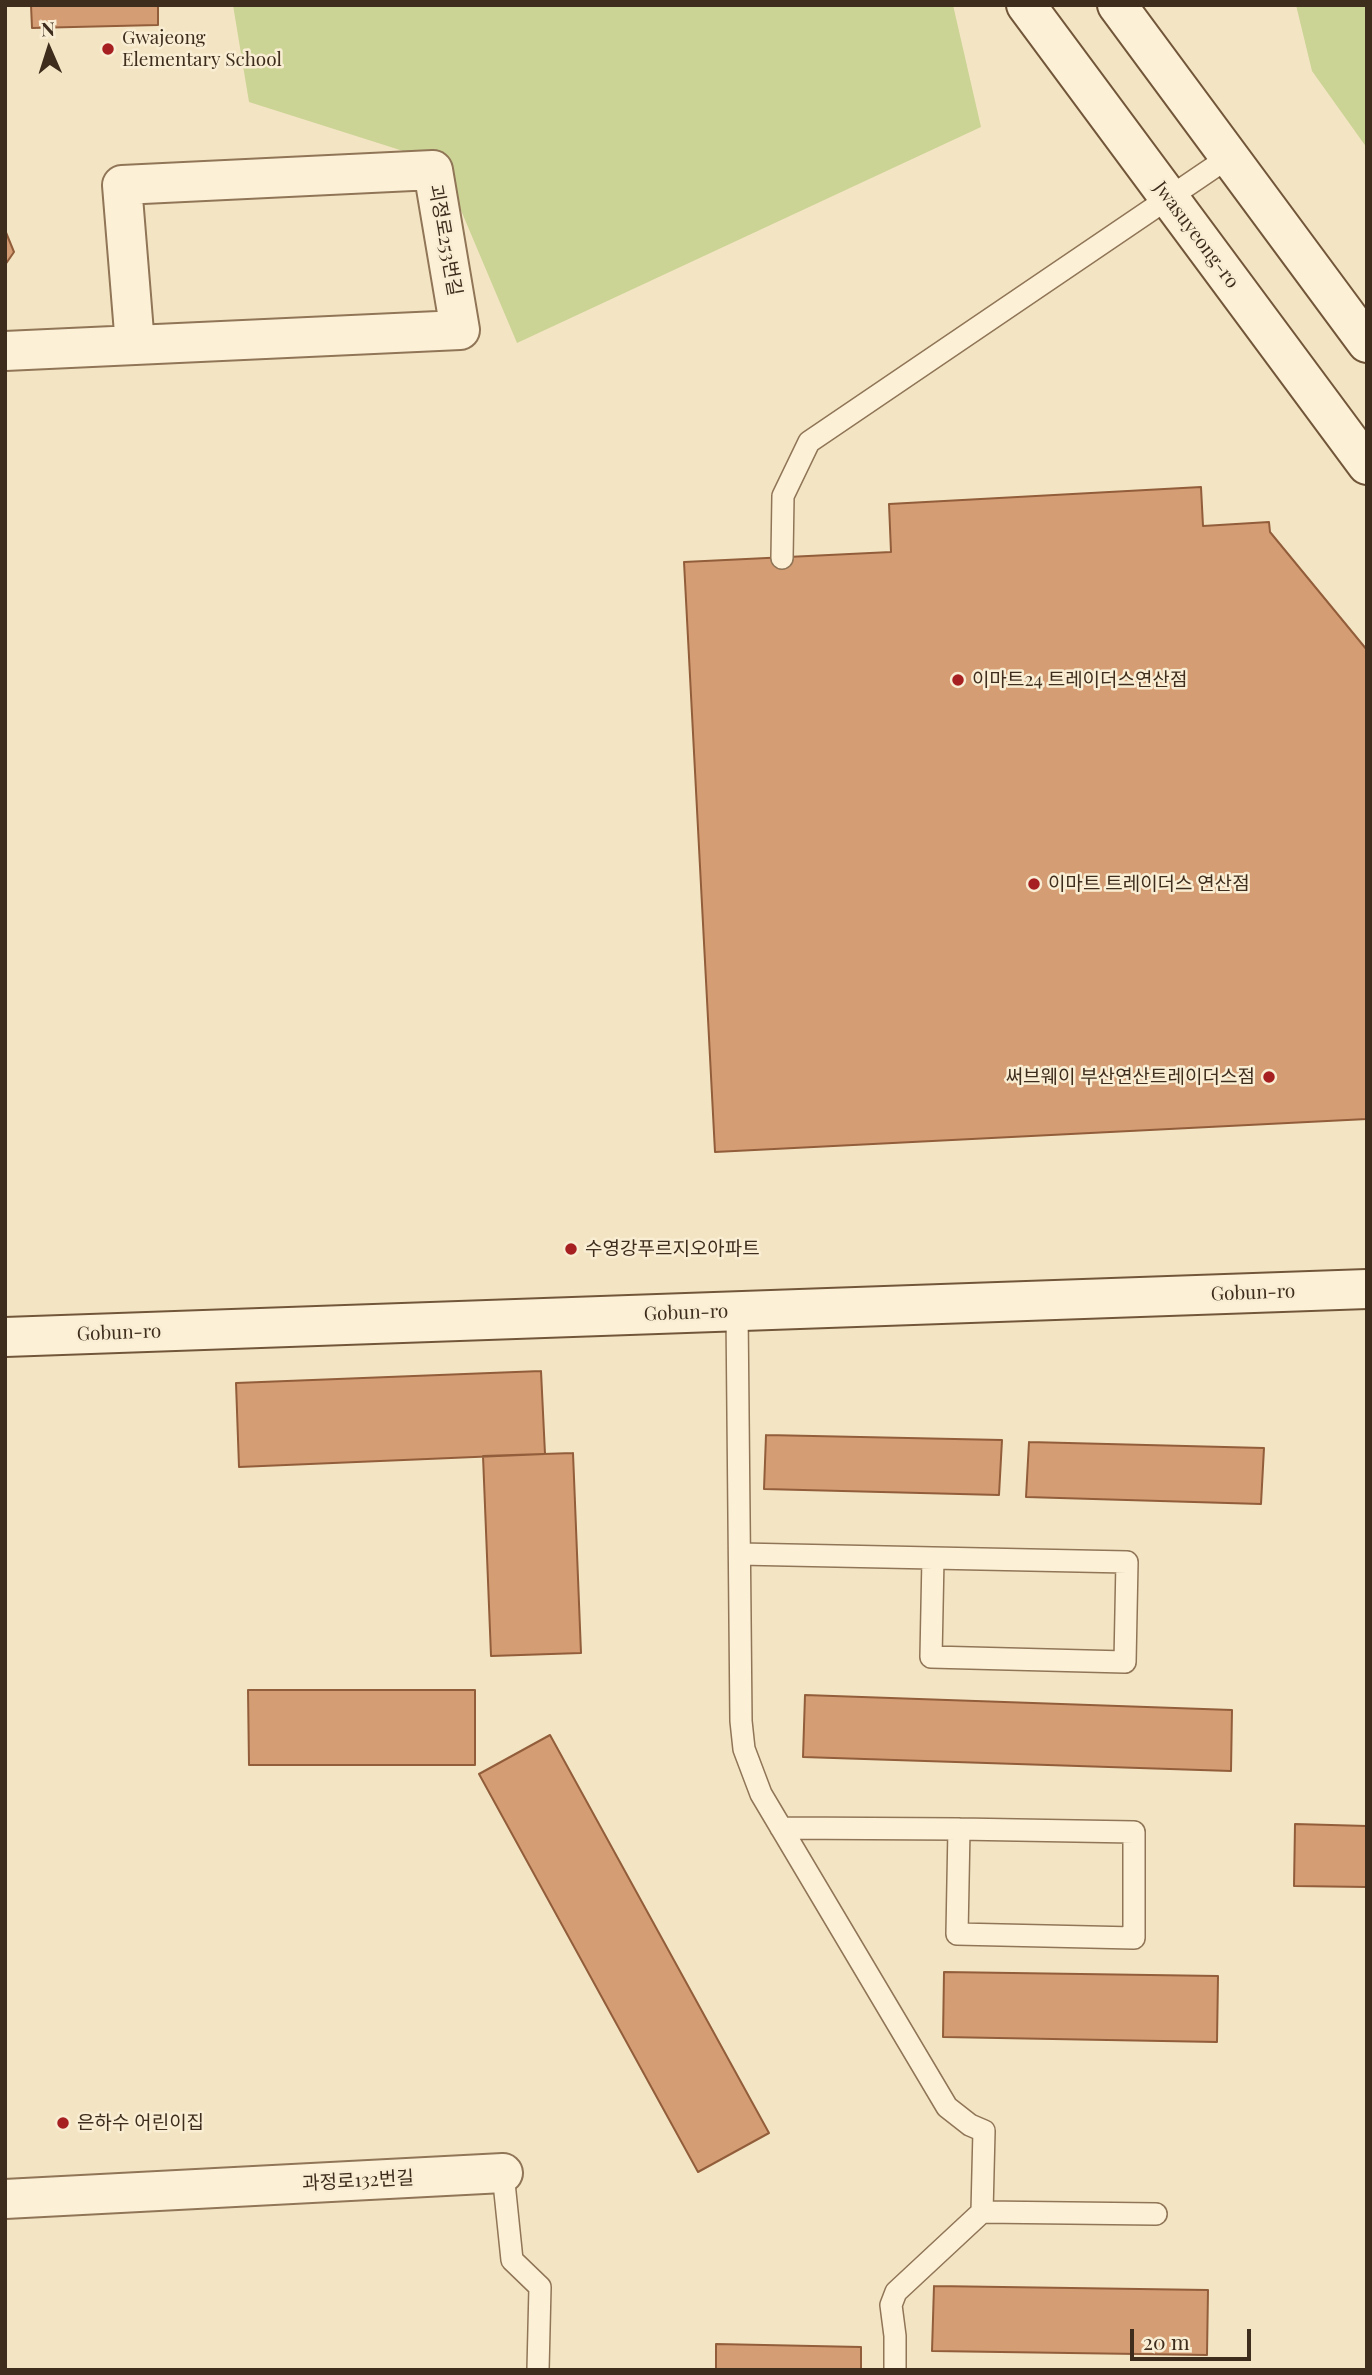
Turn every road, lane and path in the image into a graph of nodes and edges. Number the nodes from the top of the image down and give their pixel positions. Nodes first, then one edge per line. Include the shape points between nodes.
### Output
1 (1026, 5) edge
2 (1117, 5) edge
3 (1229, 156) junction
4 (1168, 197) junction
5 (1367, 343) edge
6 (135, 345) junction
7 (5, 351) edge
8 (1367, 465) edge
9 (782, 558) dead end
10 (1367, 1289) edge
11 (737, 1311) junction
12 (5, 1337) edge
13 (740, 1554) junction
14 (933, 1558) junction
15 (781, 1828) junction
16 (959, 1829) junction
17 (503, 2173) joint
18 (5, 2199) edge
19 (982, 2212) junction
20 (1156, 2214) dead end
21 (538, 2370) edge
22 (895, 2370) edge

1 - 4 main road, Jwasuyeong-ro
2 - 3 main road
3 - 4 lane
3 - 5 main road
4 - 8 main road, Jwasuyeong-ro
4 - 9 lane via 808,442 783,496
6 - 6 main road, 괴정로253번길 via 460,330 433,170 122,185
6 - 7 main road, 괴정로253번길
10 - 11 main road, Gobun-ro
11 - 12 main road, Gobun-ro
11 - 13 lane
13 - 14 lane
13 - 15 lane via 744,1749 761,1794
14 - 14 lane via 1126,1562 1125,1662 931,1657
15 - 16 lane
15 - 19 lane via 947,2106 984,2131
16 - 16 lane via 1134,1832 1134,1938 957,1934
17 - 18 main road, 과정로132번길
17 - 21 lane, 과정로132번길 via 512,2260 540,2287
19 - 20 lane
19 - 22 lane via 896,2292 891,2305

